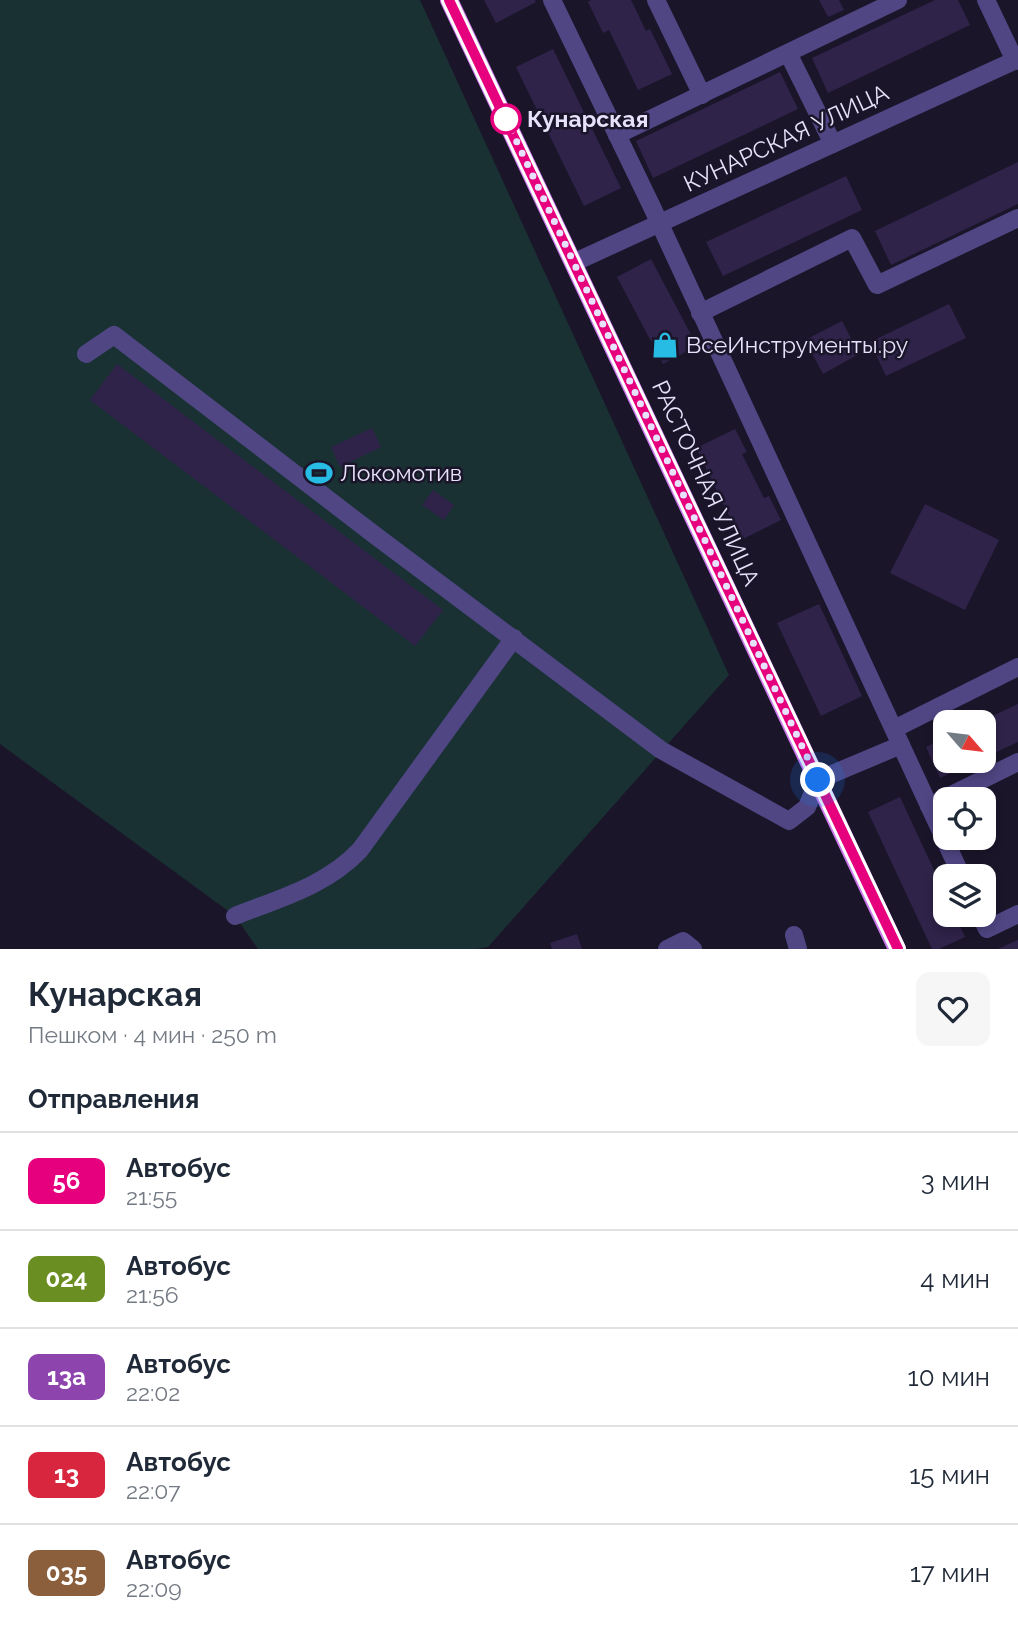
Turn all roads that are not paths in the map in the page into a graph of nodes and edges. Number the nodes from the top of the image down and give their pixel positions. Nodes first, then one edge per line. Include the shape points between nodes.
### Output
1 (449, 0) edge
2 (552, 0) edge
3 (656, 0) edge
4 (898, 0) edge
5 (986, 0) edge
6 (788, 53) junction
7 (1017, 60) edge
8 (702, 94) junction
9 (617, 135) junction
10 (833, 144) junction
11 (1018, 218) edge
12 (659, 223) junction
13 (575, 262) junction
14 (700, 313) junction
15 (86, 354) dead end
16 (514, 638) junction
17 (1018, 667) edge
18 (897, 737) junction
19 (1018, 762) edge
20 (818, 780) junction
21 (929, 806) junction
22 (956, 864) edge
23 (1018, 914) edge
24 (235, 916) dead end
25 (996, 924) edge
26 (667, 949) edge
27 (692, 949) edge
28 (897, 949) edge

1 - 13 main road, РАСТОЧНАЯ УЛИЦА
2 - 9 street
3 - 8 street
4 - 6 street
5 - 7 street
6 - 8 street
6 - 10 street
7 - 10 street, КУНАРСКАЯ УЛИЦА
8 - 9 street
9 - 12 street
10 - 12 street, КУНАРСКАЯ УЛИЦА
11 - 14 street via 877,285 852,238
12 - 13 street, КУНАРСКАЯ УЛИЦА
12 - 14 street
13 - 20 main road, РАСТОЧНАЯ УЛИЦА
14 - 18 street
15 - 16 street via 114,335
16 - 20 street via 662,750 789,821 807,807
16 - 24 street via 347,864 325,880
17 - 18 street
18 - 20 street
18 - 21 street
19 - 21 street
20 - 28 main road, РАСТОЧНАЯ УЛИЦА
21 - 22 street
23 - 25 street
26 - 27 street via 683,941

